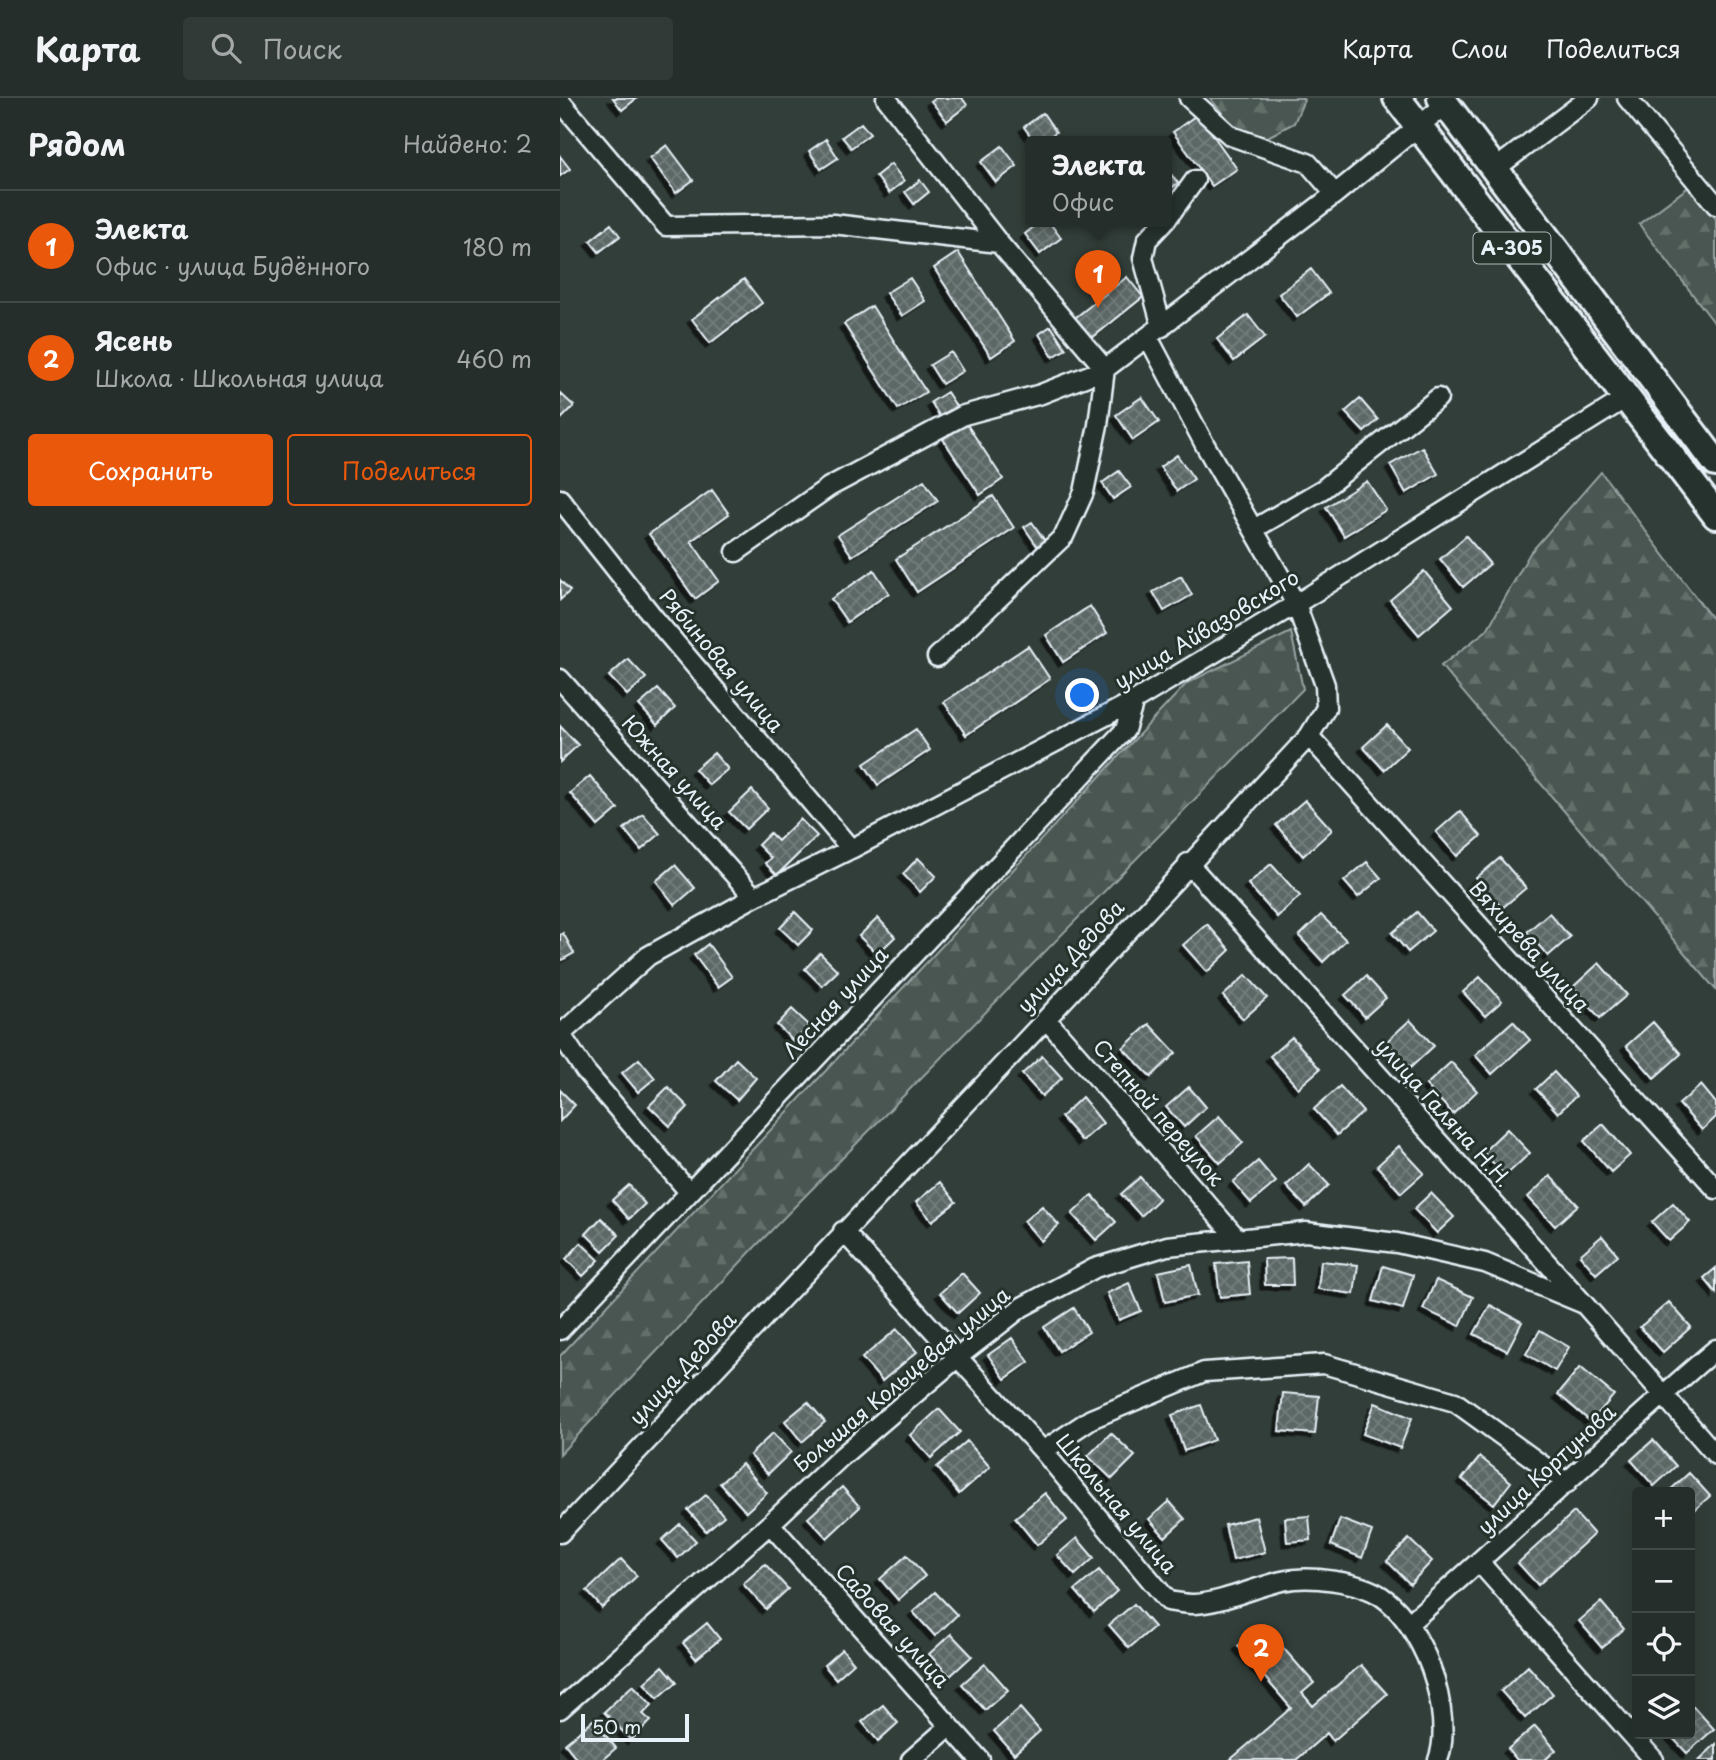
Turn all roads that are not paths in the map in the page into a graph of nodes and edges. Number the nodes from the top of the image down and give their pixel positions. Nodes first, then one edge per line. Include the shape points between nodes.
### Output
1 (886, 98) edge
2 (1189, 98) edge
3 (1397, 98) edge
4 (1588, 98) edge
5 (1627, 98) edge
6 (560, 101) edge
7 (1443, 101) edge
8 (1418, 125) junction
9 (1495, 169) junction
10 (1195, 180) dead end
11 (1335, 194) junction
12 (1716, 205) edge
13 (1172, 211) edge
14 (1159, 227) edge
15 (999, 243) junction
16 (1155, 332) junction
17 (1105, 369) junction
18 (1438, 398) dead end
19 (1626, 398) junction
20 (1716, 463) edge
21 (560, 499) edge
22 (1716, 515) edge
23 (1254, 529) junction
24 (736, 552) dead end
25 (1296, 604) junction
26 (937, 657) dead end
27 (560, 679) edge
28 (1134, 701) junction
29 (1309, 736) junction
30 (851, 849) junction
31 (1188, 863) junction
32 (754, 897) junction
33 (1045, 1019) junction
34 (560, 1034) edge
35 (1716, 1189) edge
36 (689, 1192) junction
37 (843, 1231) junction
38 (1236, 1237) junction
39 (1584, 1304) junction
40 (560, 1330) edge
41 (1716, 1349) edge
42 (958, 1357) junction
43 (1663, 1394) junction
44 (1044, 1451) junction
45 (1716, 1455) edge
46 (1567, 1483) junction
47 (770, 1524) junction
48 (560, 1534) edge
49 (1480, 1563) junction
50 (1408, 1624) junction
51 (560, 1709) edge
52 (950, 1726) junction
53 (911, 1760) edge
54 (980, 1760) edge
55 (1438, 1760) edge
56 (1654, 1760) edge

1 - 15 street
2 - 11 street via 1231,136 1308,163
3 - 8 highway, А-305
4 - 9 street
5 - 12 street
6 - 15 street via 666,226 833,224
7 - 8 street
7 - 9 highway, А-305
8 - 11 street
8 - 19 highway, А-305
9 - 20 highway, А-305
10 - 13 street, улица Дедова
11 - 16 street
14 - 16 street, улица Дедова via 1147,240 1143,258
15 - 17 street
16 - 17 street
16 - 23 street, улица Дедова via 1205,445
17 - 24 street via 1041,394 964,415 829,487
17 - 26 street via 1084,492 1064,536
18 - 23 street via 1324,489
19 - 22 highway, А-305
19 - 25 street, улица Айвазовского
21 - 30 street, Рябиновая улица via 654,619
23 - 25 street, улица Дедова
25 - 28 street, улица Айвазовского
25 - 29 street, улица Дедова via 1325,685 1326,708
27 - 32 street, Южная улица
28 - 30 street, улица Айвазовского
28 - 36 street, Лесная улица via 1125,730
29 - 31 street, улица Дедова
29 - 35 street, Вяхирева улица
30 - 32 street, улица Айвазовского
31 - 33 street, улица Дедова
31 - 39 street, улица Галяна Н.Н.
32 - 34 street, улица Айвазовского via 648,956
33 - 37 street, улица Дедова
33 - 38 street, Степной переулок
34 - 36 street via 585,1071
36 - 40 street, Лесная улица
37 - 42 street, Школьная улица
37 - 48 street, улица Дедова
38 - 39 street, Большая Кольцевая улица via 1306,1232 1397,1243 1485,1263
38 - 42 street, Большая Кольцевая улица via 1167,1245 1095,1268 1022,1307
39 - 43 street, улица Галяна Н.Н.
41 - 43 street, улица Кортунова
42 - 44 street, Школьная улица
42 - 47 street, Большая Кольцевая улица
43 - 45 street
43 - 46 street, улица Кортунова
44 - 46 street via 1091,1419 1204,1372 1324,1364 1455,1402
44 - 50 street, Школьная улица via 1168,1601 1195,1604 1285,1580 1318,1578 1381,1596
46 - 49 street, улица Кортунова
47 - 51 street, Большая Кольцевая улица
47 - 52 street, Садовая улица
49 - 50 street, улица Кортунова
49 - 56 street
50 - 55 street, Школьная улица via 1430,1665 1442,1709
52 - 53 street
52 - 54 street, Садовая улица

